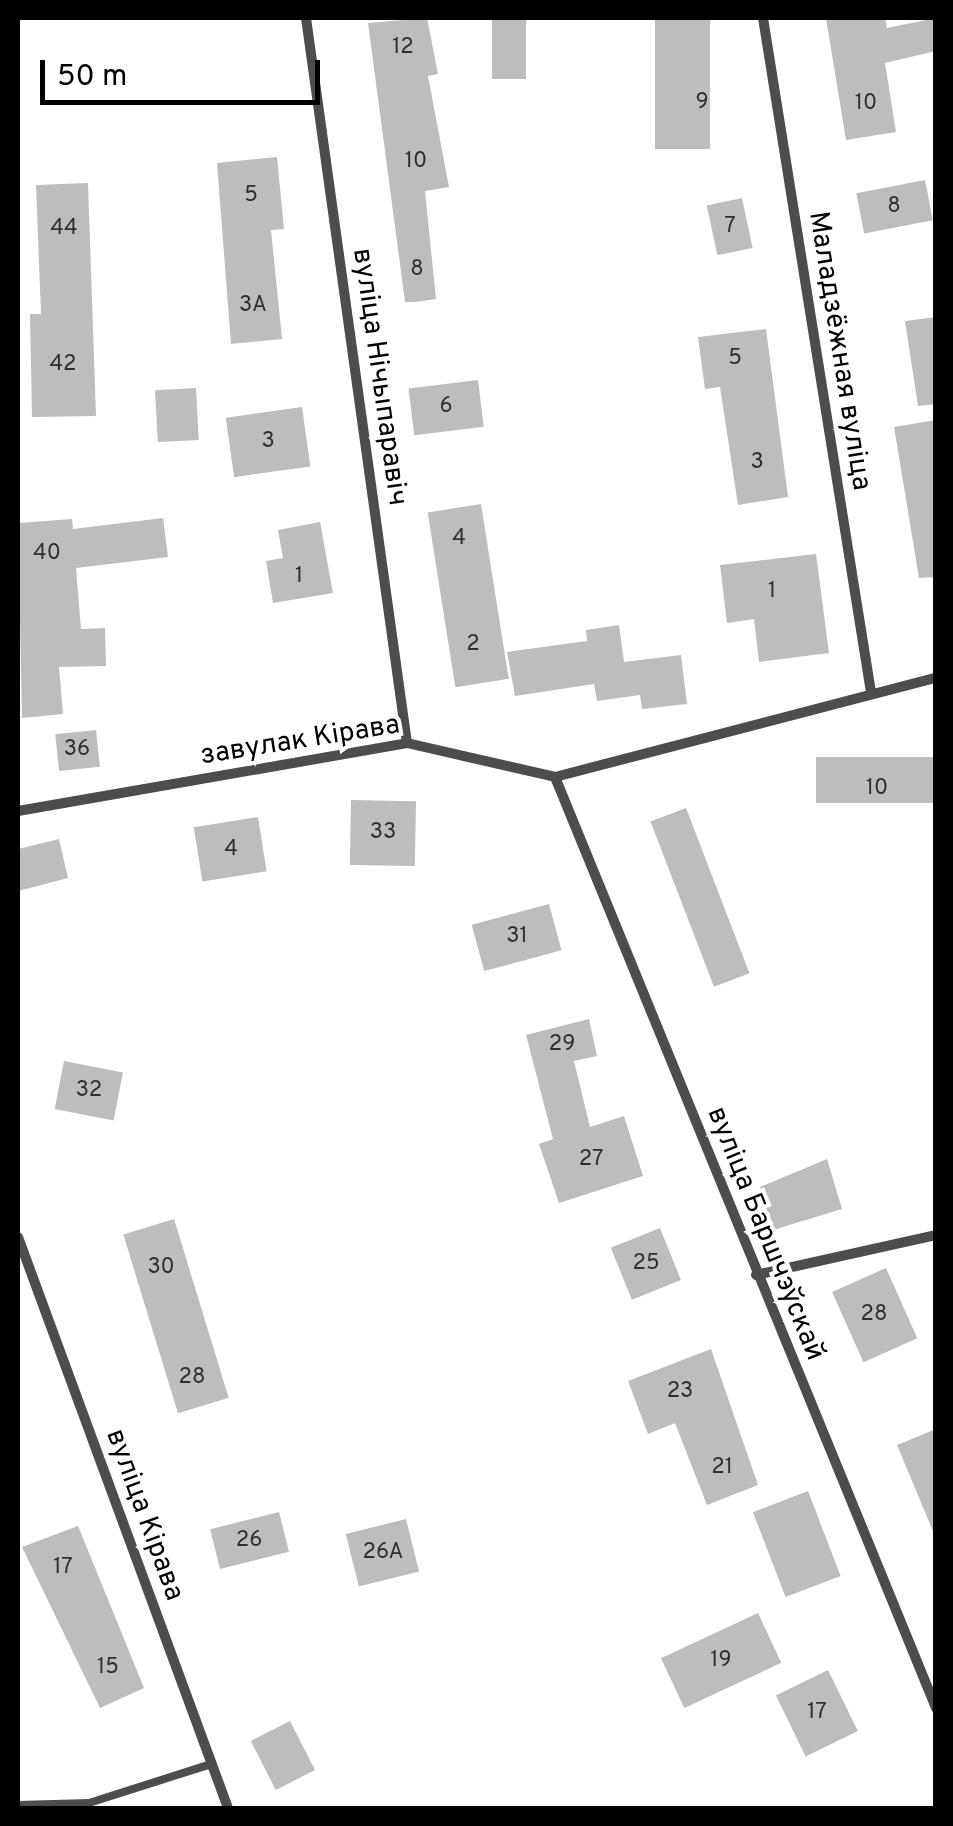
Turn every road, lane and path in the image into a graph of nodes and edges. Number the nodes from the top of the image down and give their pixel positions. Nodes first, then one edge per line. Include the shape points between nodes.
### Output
1 (306, 18) edge
2 (763, 18) edge
3 (936, 678) edge
4 (871, 692) junction
5 (406, 743) junction
6 (555, 776) junction
7 (18, 811) edge
8 (936, 1235) edge
9 (18, 1237) edge
10 (756, 1275) junction
11 (936, 1708) edge
12 (211, 1764) junction
13 (18, 1805) edge
14 (228, 1808) edge

1 - 5 street, вуліца Нічыпаравіч
2 - 4 street, Маладзёжная вуліца
3 - 4 street, завулак Кірава
4 - 6 street, завулак Кірава
5 - 6 street, завулак Кірава
5 - 7 street, завулак Кірава
6 - 10 street, вуліца Баршчэўскай
8 - 10 street
9 - 12 street, вуліца Кірава
10 - 11 street, вуліца Баршчэўскай
12 - 13 lane via 89,1804
12 - 14 street, вуліца Кірава

